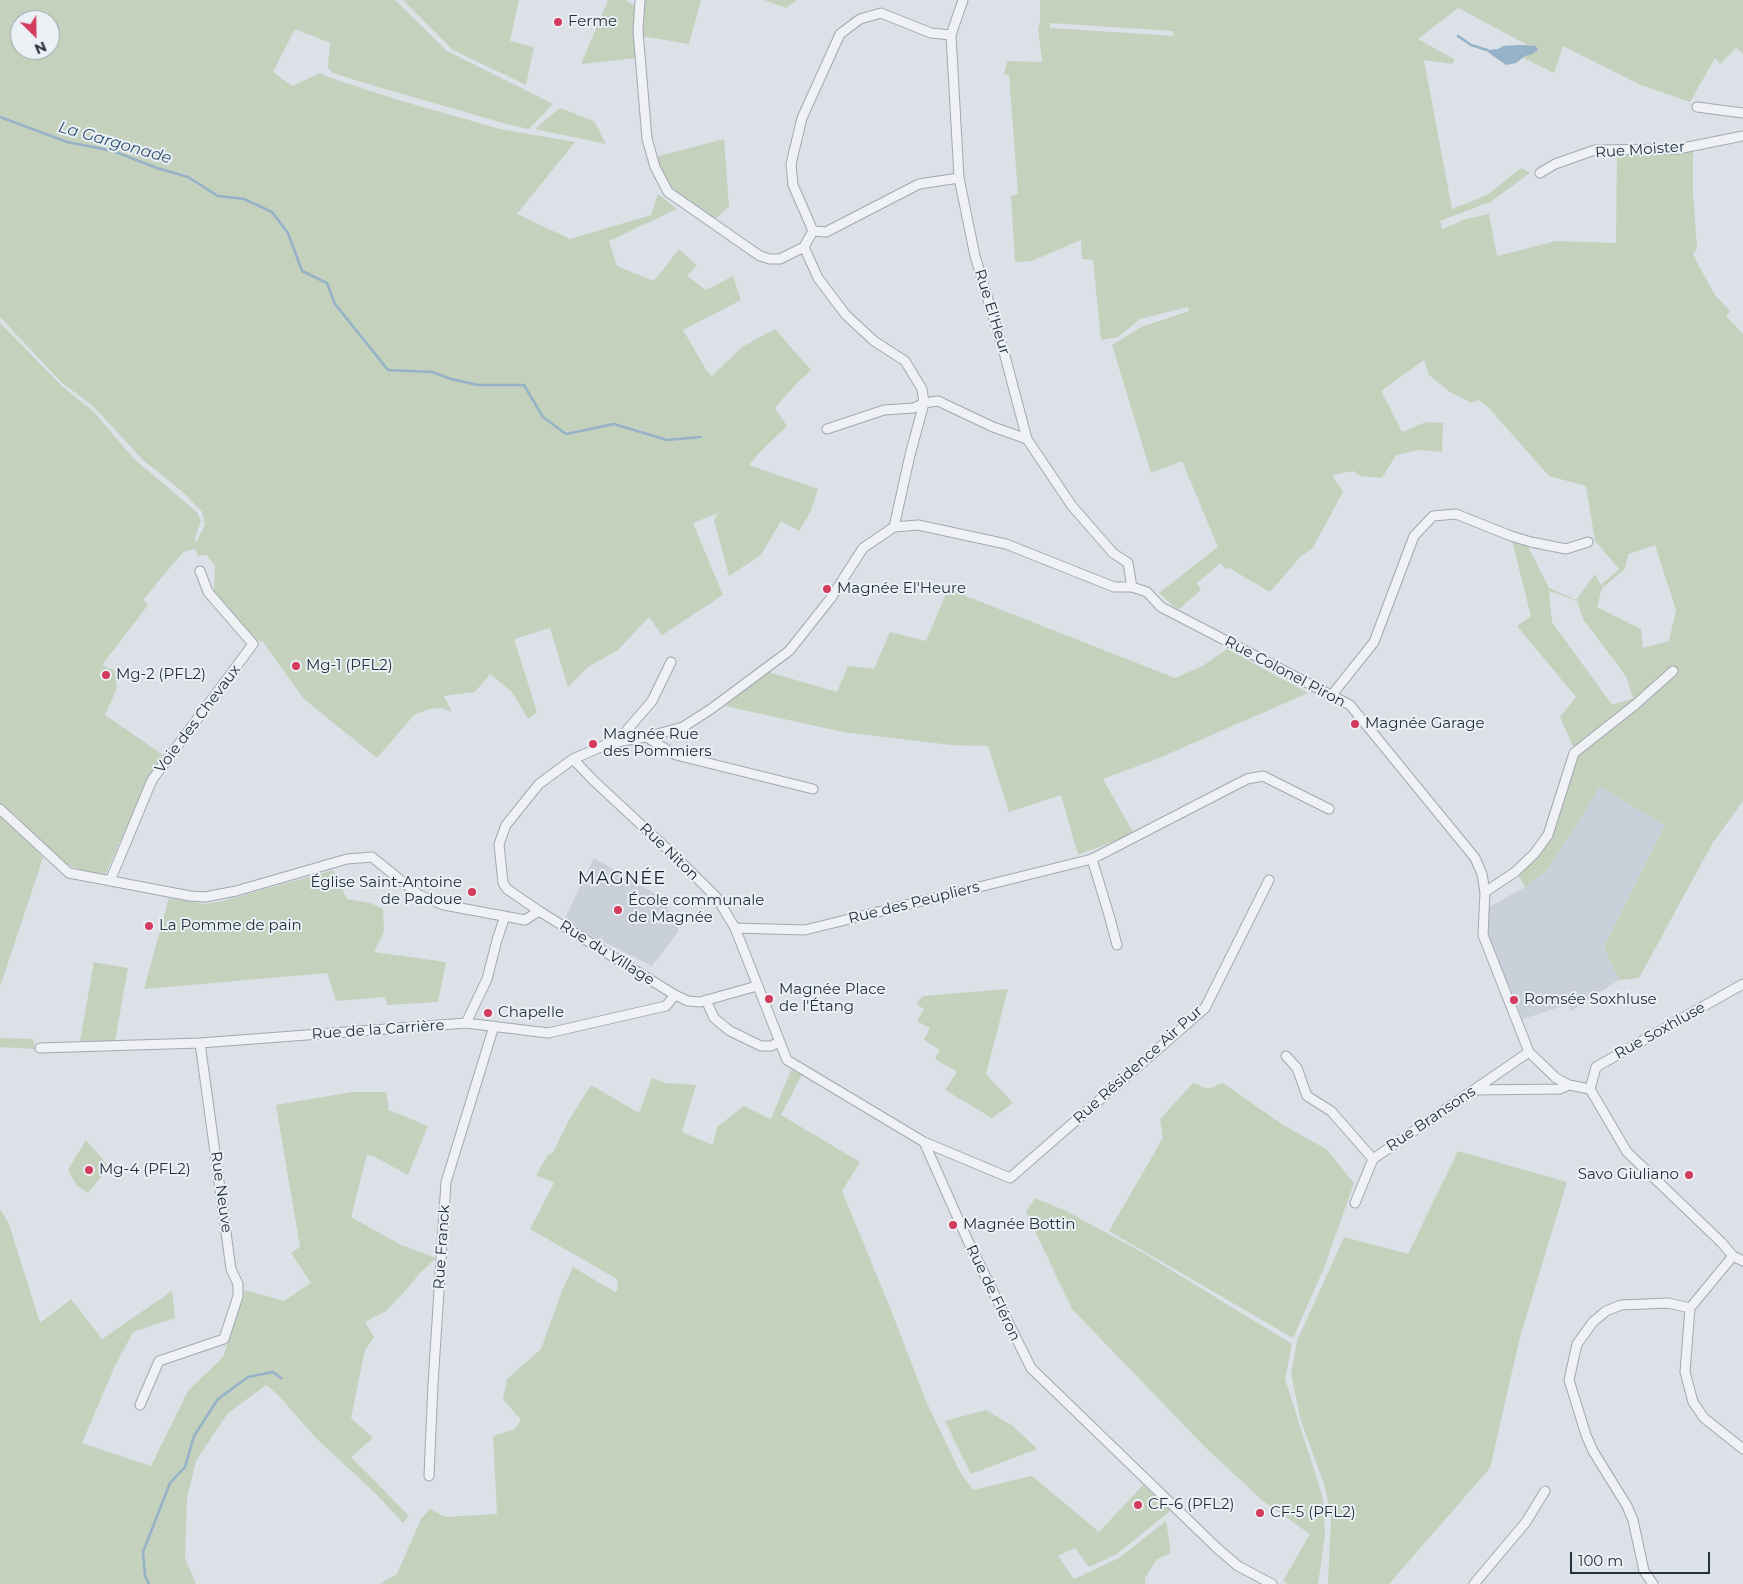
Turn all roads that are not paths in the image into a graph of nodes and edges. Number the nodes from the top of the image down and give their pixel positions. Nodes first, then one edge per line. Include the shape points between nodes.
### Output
1 (640, 0) edge
2 (963, 0) edge
3 (951, 35) junction
4 (1697, 107) dead end
5 (1743, 113) edge
6 (1743, 136) edge
7 (1540, 173) dead end
8 (959, 178) junction
9 (813, 231) junction
10 (804, 247) junction
11 (924, 403) junction
12 (826, 429) dead end
13 (1027, 439) junction
14 (894, 527) junction
15 (1588, 542) dead end
16 (200, 571) dead end
17 (1132, 587) junction
18 (671, 662) dead end
19 (1673, 671) dead end
20 (1331, 696) junction
21 (646, 737) junction
22 (622, 741) junction
23 (573, 759) junction
24 (813, 789) dead end
25 (0, 809) edge
26 (1330, 809) dead end
27 (499, 844) joint
28 (1092, 859) junction
29 (110, 880) junction
30 (1269, 880) dead end
31 (1485, 892) junction
32 (539, 911) junction
33 (506, 916) junction
34 (735, 928) junction
35 (1116, 945) dead end
36 (1743, 984) edge
37 (757, 986) junction
38 (675, 995) junction
39 (706, 1000) junction
40 (466, 1023) junction
41 (494, 1026) junction
42 (780, 1042) junction
43 (200, 1043) junction
44 (40, 1048) dead end
45 (1529, 1052) junction
46 (1286, 1056) dead end
47 (1569, 1085) junction
48 (1590, 1088) junction
49 (1473, 1090) junction
50 (924, 1142) junction
51 (1373, 1159) junction
52 (1355, 1203) dead end
53 (1733, 1256) junction
54 (1743, 1262) edge
55 (1690, 1308) junction
56 (140, 1405) dead end
57 (1743, 1449) edge
58 (429, 1476) dead end
59 (1544, 1490) dead end
60 (1272, 1584) edge
61 (1474, 1584) edge
62 (1653, 1584) edge

1 - 10 street via 638,30 648,139 655,167 668,192 760,256 780,259
2 - 3 street, Rue El'Heur
3 - 8 street, Rue El'Heur
3 - 9 street via 931,32 881,13 860,18 840,34 802,118 791,164 793,185
4 - 5 street
6 - 7 street, Rue Moister via 1678,149 1595,150 1555,164
8 - 9 street via 918,184 826,232
8 - 13 street, Rue El'Heur via 975,256
9 - 10 street
10 - 11 street via 818,278 846,315 874,341 905,360 922,389
11 - 12 street via 914,408 884,410
11 - 13 street via 938,401 992,427
11 - 14 street
13 - 17 street, Rue El'Heur via 1072,506 1113,553 1128,563
14 - 17 street, Rue Colonel Piron via 918,525 1006,544 1114,587
14 - 21 street, Rue Colonel Piron via 863,548 831,598 789,651 683,727
15 - 20 street via 1566,549 1511,536 1456,514 1433,516 1414,536 1374,642
16 - 29 street, Voie des Chevaux via 208,592 253,644 152,780
17 - 20 street, Rue Colonel Piron via 1146,592 1161,607
18 - 22 street via 652,701 627,730
19 - 31 street via 1574,753 1548,835 1515,872
20 - 31 street, Rue Colonel Piron via 1350,704 1475,858
21 - 22 street, Rue Colonel Piron
21 - 24 street via 676,755
22 - 23 street, Rue Colonel Piron
23 - 27 street, Rue Colonel Piron via 539,784 506,825
23 - 34 street, Rue Niton via 717,898
25 - 29 street via 69,873
26 - 28 street, Rue des Peupliers via 1263,776 1247,779
27 - 32 street, Rue du Village via 503,883
28 - 34 street, Rue des Peupliers via 805,930
28 - 35 street
29 - 33 street via 205,897 347,859 372,857 419,895 444,905
30 - 50 street, Rue Résidence Air Pur via 1205,1008 1010,1178
31 - 45 street, Rue Colonel Piron via 1483,935
32 - 33 street via 525,920
32 - 38 street, Rue du Village
33 - 40 street via 487,979
34 - 37 street, Rue Niton
36 - 48 street, Rue Soxhluse via 1596,1067
37 - 39 street
37 - 42 street, Rue Niton
38 - 39 street via 694,1002
38 - 41 street, Rue de la Carrière via 666,1006 548,1033
39 - 42 street via 714,1018 730,1031 762,1046
40 - 41 street, Rue de la Carrière
40 - 43 street, Rue de la Carrière
41 - 58 street, Rue Franck via 446,1182
42 - 50 street via 787,1060
43 - 44 street, Rue de la Carrière
43 - 56 street, Rue Neuve via 238,1296 224,1339 159,1361
45 - 47 street, Rue Colonel Piron via 1556,1078
45 - 49 street, Rue Bransons
46 - 51 street via 1297,1068 1307,1096 1331,1111
47 - 48 street, Rue Colonel Piron
47 - 49 street via 1560,1089
48 - 53 street via 1626,1152
49 - 51 street, Rue Bransons
50 - 60 street, Rue de Fléron via 968,1241 1031,1368 1238,1566
51 - 52 street, Rue Bransons
53 - 54 street
53 - 55 street
55 - 57 street via 1684,1372 1694,1402 1704,1418
55 - 62 street via 1668,1303 1640,1304 1621,1305 1606,1311 1577,1344 1569,1380 1593,1451 1633,1520 1644,1571
59 - 61 street via 1526,1522

